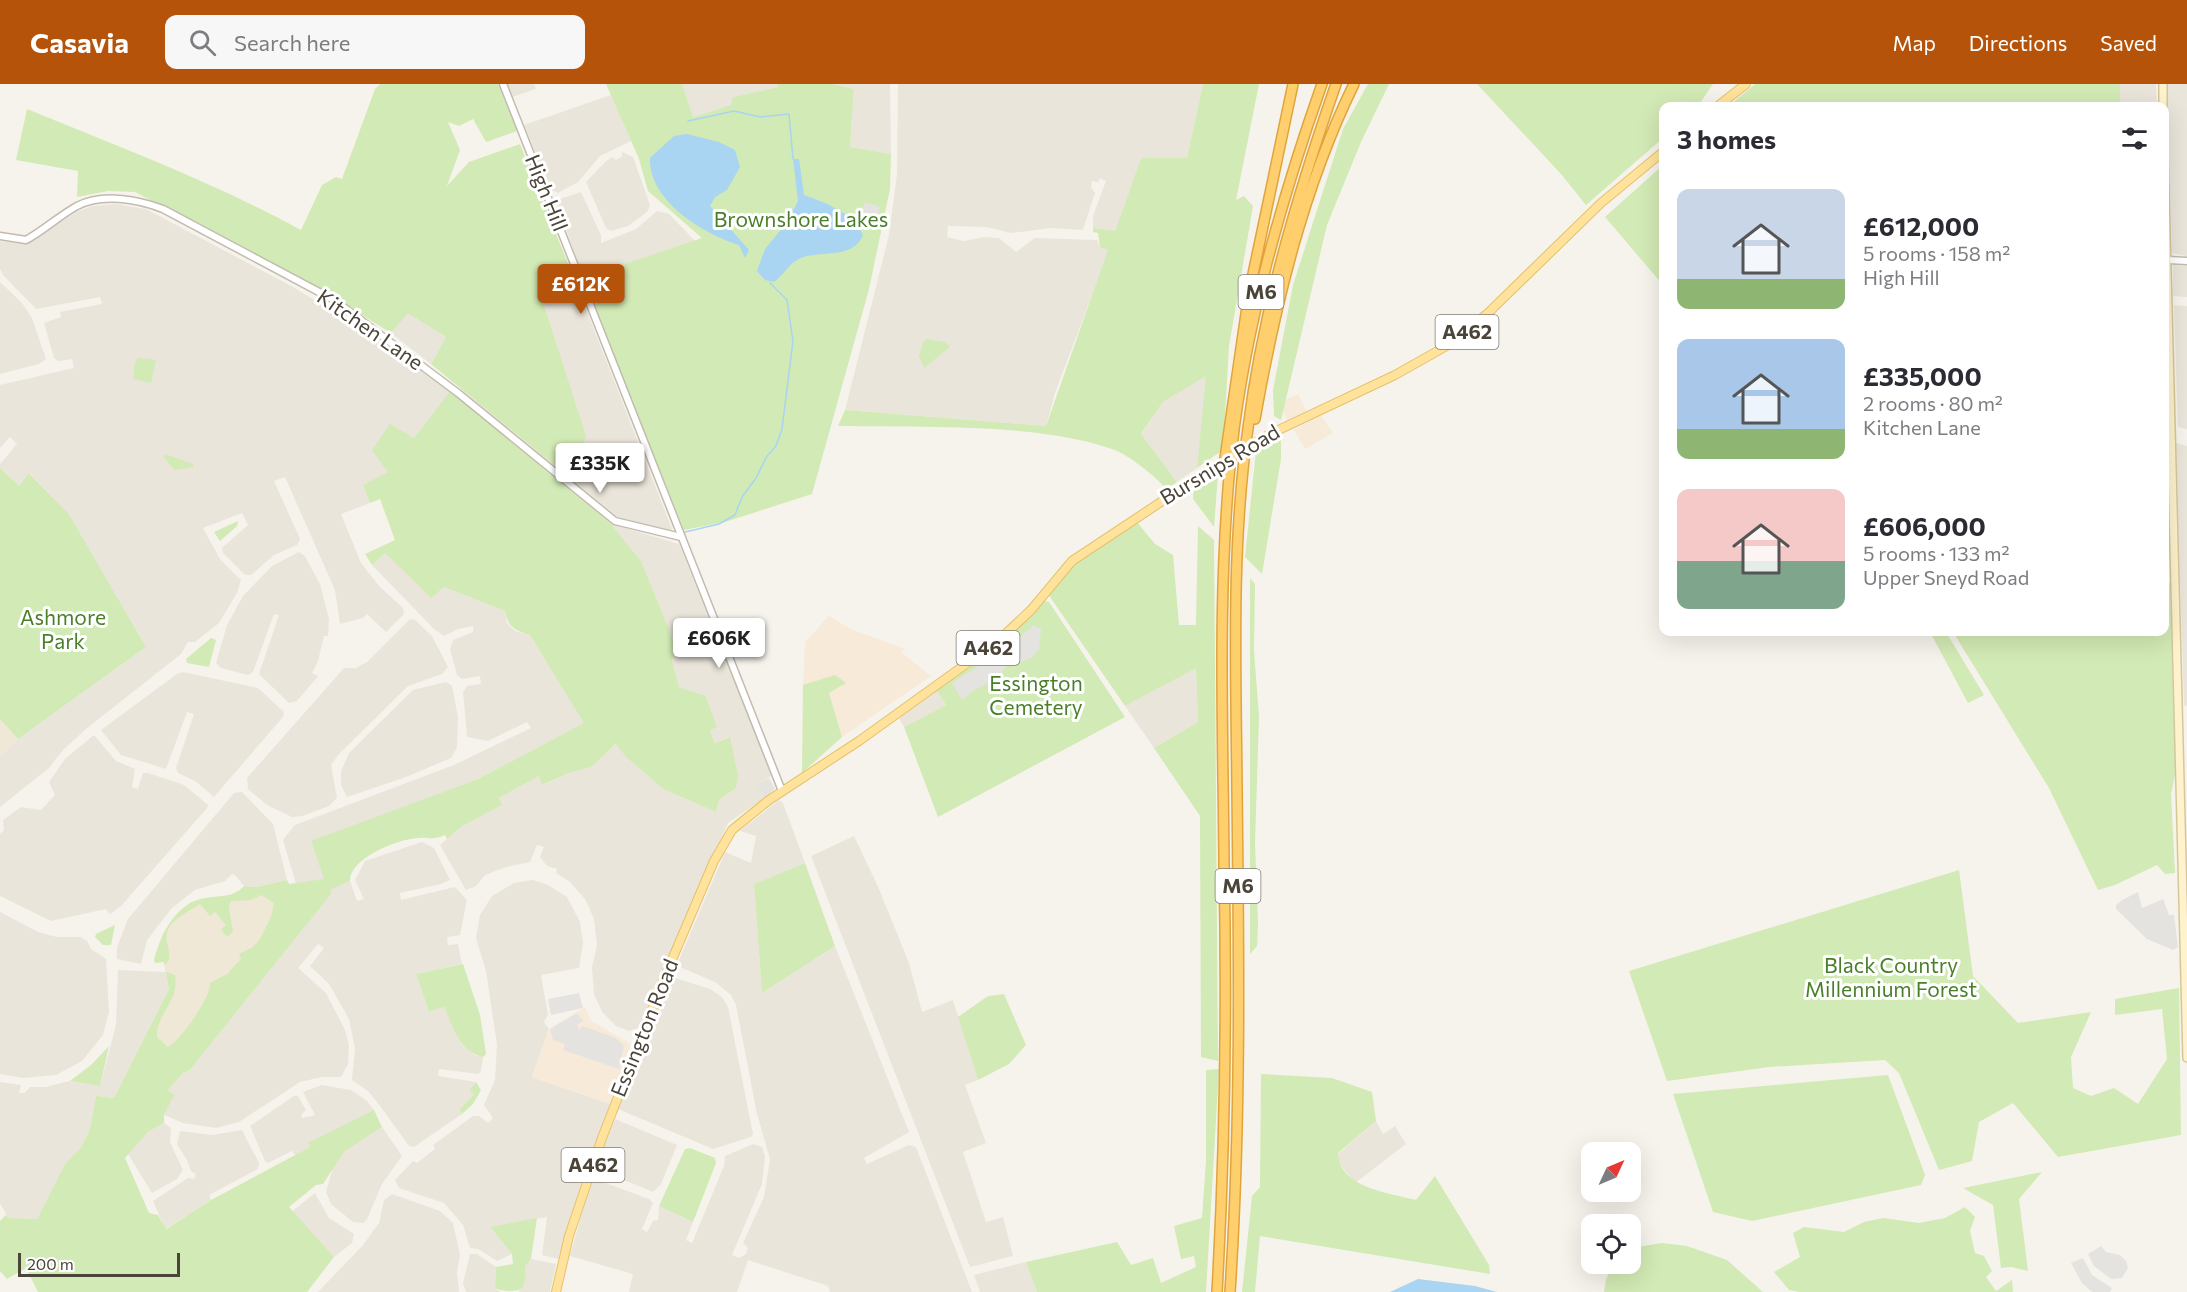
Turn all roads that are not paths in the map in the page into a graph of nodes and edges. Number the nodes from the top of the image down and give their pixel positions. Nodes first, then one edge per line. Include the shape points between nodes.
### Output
1 (503, 84) edge
2 (1293, 84) edge
3 (1322, 84) edge
4 (1336, 84) edge
5 (1354, 84) edge
6 (1746, 84) edge
7 (2163, 84) edge
8 (1346, 100) junction
9 (1723, 102) edge
10 (2163, 102) edge
11 (1281, 143) junction
12 (1659, 155) edge
13 (1295, 210) junction
14 (0, 236) edge
15 (2169, 260) edge
16 (2187, 261) edge
17 (1259, 299) junction
18 (2169, 302) edge
19 (1242, 480) junction
20 (1227, 506) junction
21 (681, 537) junction
22 (782, 791) junction
23 (2187, 1058) edge
24 (556, 1292) edge
25 (1217, 1292) edge
26 (1230, 1292) edge

1 - 21 street, High Hill
2 - 11 highway
3 - 17 highway, M6 via 1276,226
4 - 13 highway, M6
5 - 8 highway
6 - 9 main road
7 - 10 main road
8 - 13 highway via 1339,106
8 - 19 highway via 1323,156 1290,262
11 - 17 highway via 1259,268
11 - 20 highway via 1249,293 1233,395 1223,485
12 - 22 main road, Bursnips Road / A462, bridge via 1601,203 1487,314 1449,344 1395,375 1270,434 1072,561 1031,610 998,641
13 - 19 highway, M6 via 1264,329
14 - 21 street, Kitchen Lane via 26,240 76,206 95,200 130,200 163,209 359,317 615,521
15 - 16 street
17 - 20 highway, M6 via 1232,444
18 - 23 main road
19 - 26 highway, M6 via 1235,650 1240,1037
20 - 25 highway, M6 via 1223,658 1227,1040
21 - 22 street, High Hill
22 - 24 main road, Essington Road / A462 via 736,826 714,861 602,1138 569,1236

